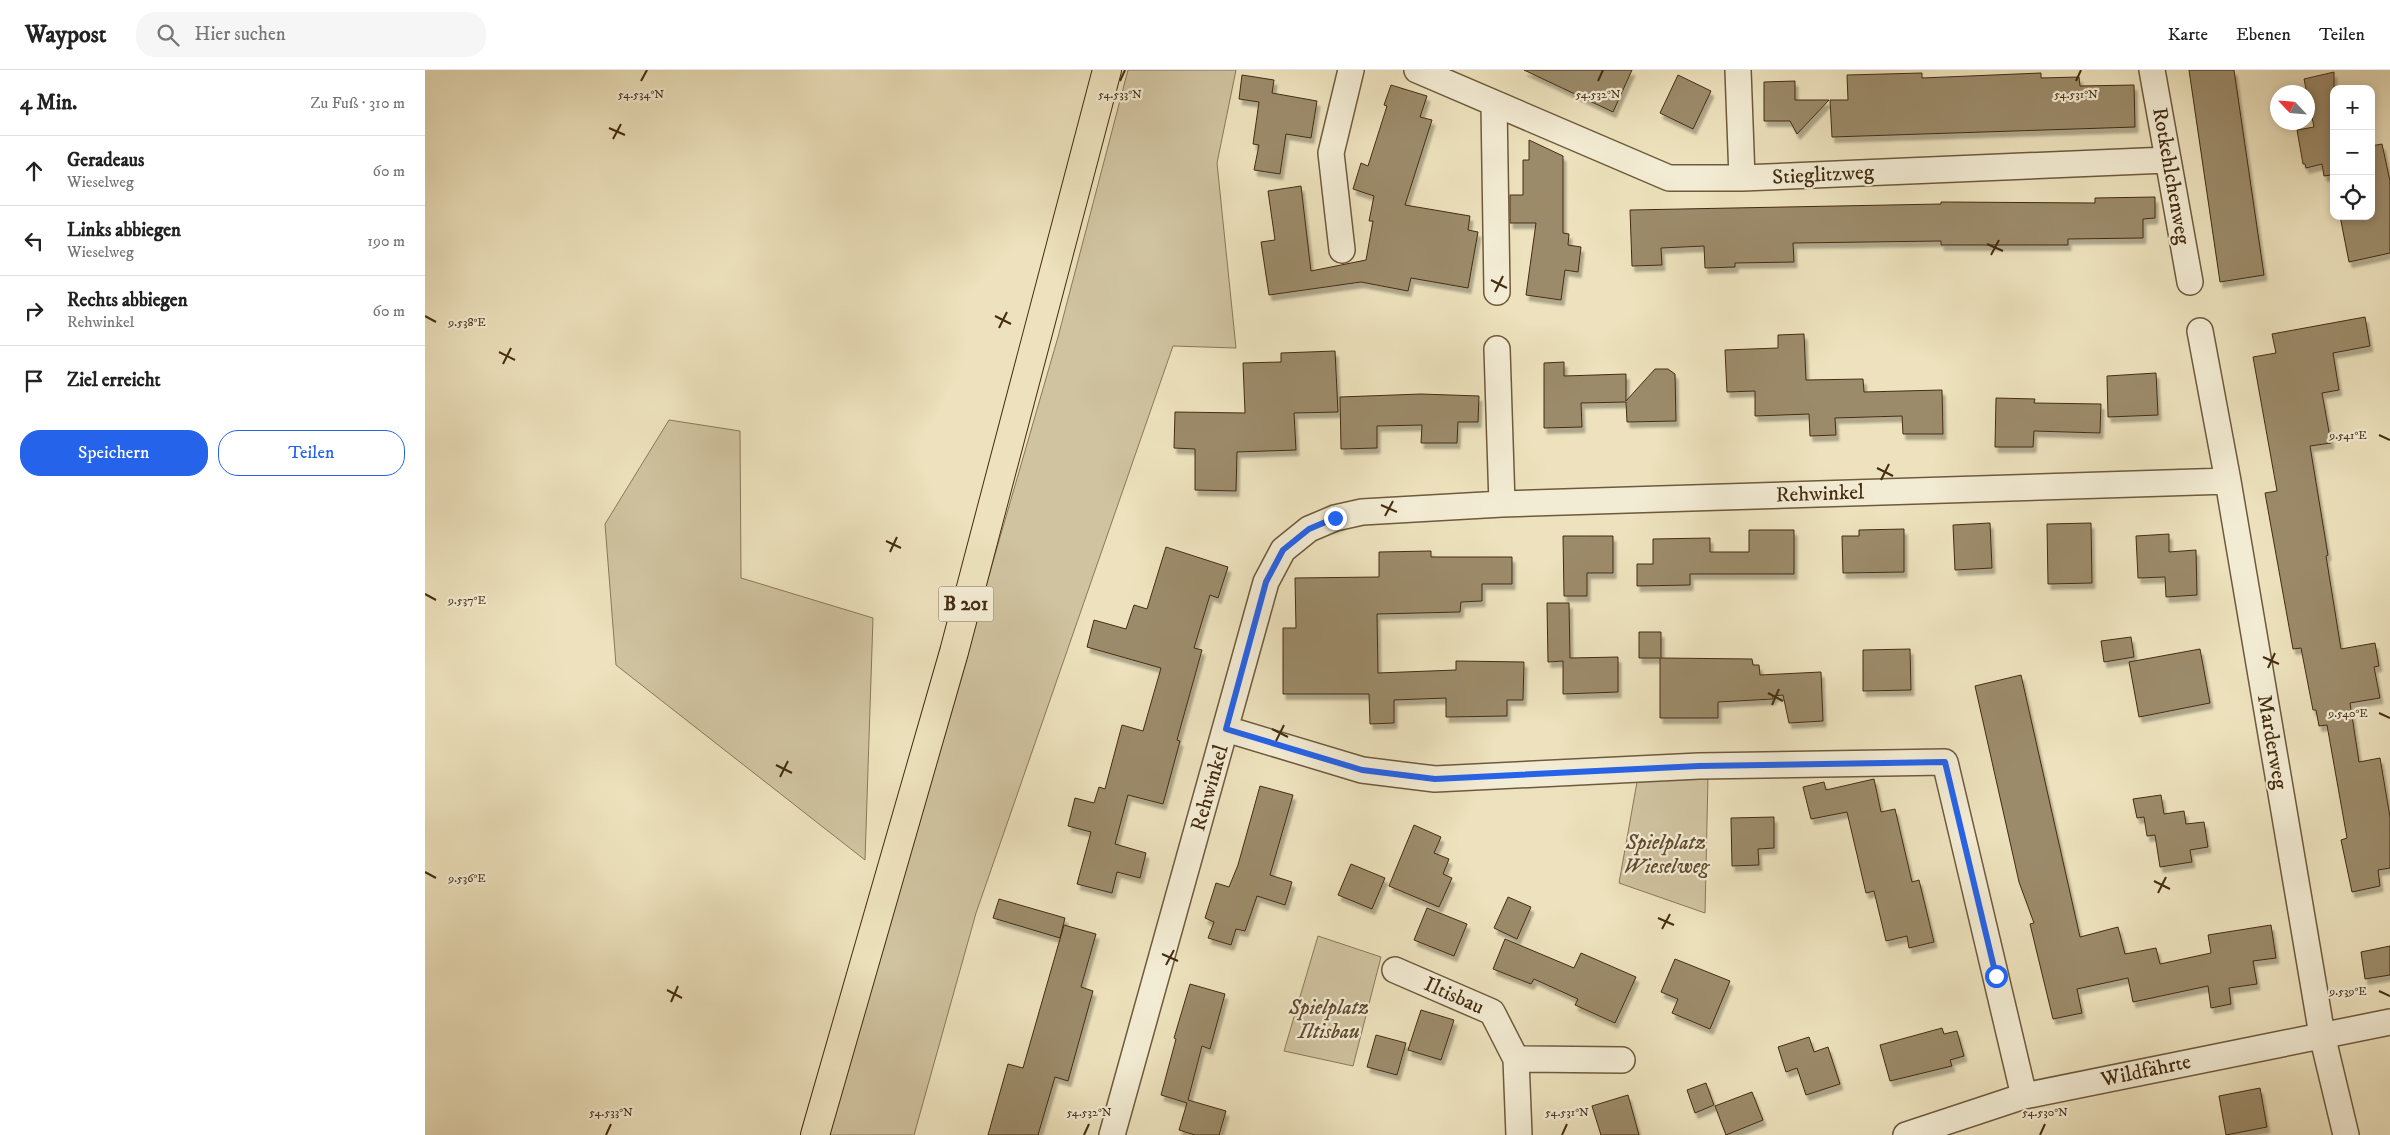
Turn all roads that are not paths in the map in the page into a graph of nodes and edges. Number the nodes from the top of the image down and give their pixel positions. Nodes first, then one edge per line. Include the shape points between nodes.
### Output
1 (1107, 70) edge
2 (1351, 70) edge
3 (1417, 70) edge
4 (1738, 70) edge
5 (2152, 70) edge
6 (1494, 104) junction
7 (2167, 160) junction
8 (1742, 178) junction
9 (1342, 250) dead end
10 (2190, 282) dead end
11 (1497, 292) dead end
12 (2200, 331) dead end
13 (1497, 349) dead end
14 (2229, 481) junction
15 (1502, 504) junction
16 (1226, 729) junction
17 (1395, 970) dead end
18 (2390, 1022) edge
19 (2322, 1035) junction
20 (1516, 1059) junction
21 (1622, 1060) dead end
22 (2024, 1096) junction
23 (815, 1135) edge
24 (1112, 1135) edge
25 (1519, 1135) edge
26 (1906, 1135) edge
27 (2346, 1135) edge

1 - 23 main road, B 201 via 954,652
2 - 9 street via 1331,153
3 - 6 street, Stieglitzweg
4 - 8 street
5 - 7 street, Rotkehlchenweg
6 - 8 street, Stieglitzweg via 1669,178
6 - 11 street
7 - 8 street, Stieglitzweg
7 - 10 street, Rotkehlchenweg
12 - 14 street, Marderweg
13 - 15 street
14 - 15 street, Rehwinkel
14 - 19 street, Marderweg
15 - 16 street, Rehwinkel via 1362,512 1335,518 1309,529 1283,550 1266,582
16 - 22 street via 1362,770 1435,779 1699,766 1945,762
16 - 24 street, Rehwinkel
17 - 20 street, Iltisbau via 1492,1012
18 - 19 street, Wildfährte
19 - 22 street, Wildfährte
19 - 27 street, Marderweg
20 - 21 street
20 - 25 street, Iltisbau
22 - 26 street, Wildfährte

